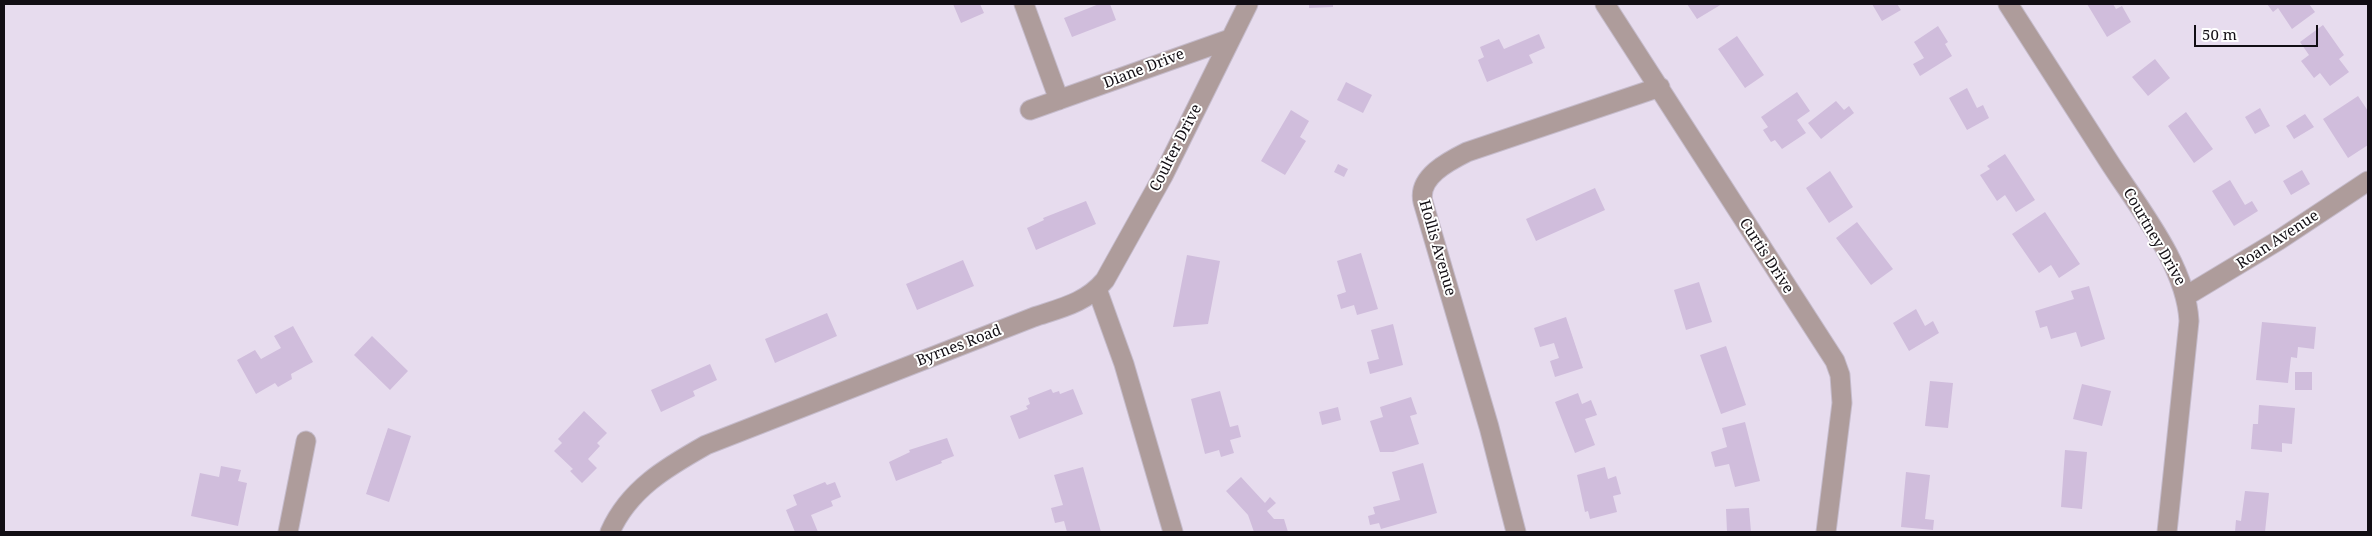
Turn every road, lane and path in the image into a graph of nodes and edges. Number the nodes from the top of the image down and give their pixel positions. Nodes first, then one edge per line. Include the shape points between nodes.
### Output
1 (1024, 4) edge
2 (1248, 4) edge
3 (1605, 4) edge
4 (2008, 4) edge
5 (1230, 39) junction
6 (1660, 87) junction
7 (1059, 100) junction
8 (1030, 110) dead end
9 (2368, 180) edge
10 (1097, 289) junction
11 (2186, 296) junction
12 (306, 441) dead end
13 (288, 532) edge
14 (610, 532) edge
15 (1173, 532) edge
16 (1516, 532) edge
17 (1826, 532) edge
18 (2168, 532) edge

1 - 7 street
2 - 5 street, Coulter Drive
3 - 6 street, Curtis Drive
4 - 11 street, Courtney Drive via 2155,235 2179,276
5 - 7 street, Diane Drive
5 - 10 street, Coulter Drive via 1163,176
6 - 16 street, Hollis Avenue via 1468,152 1442,166 1422,190
6 - 17 street, Curtis Drive via 1835,361 1840,375 1842,403
7 - 8 street, Diane Drive
9 - 11 street, Roan Avenue via 2279,240
10 - 14 street, Byrnes Road via 1076,303 706,445 665,468 648,482
10 - 15 street via 1124,364
11 - 18 street, Courtney Drive via 2189,321
12 - 13 street

